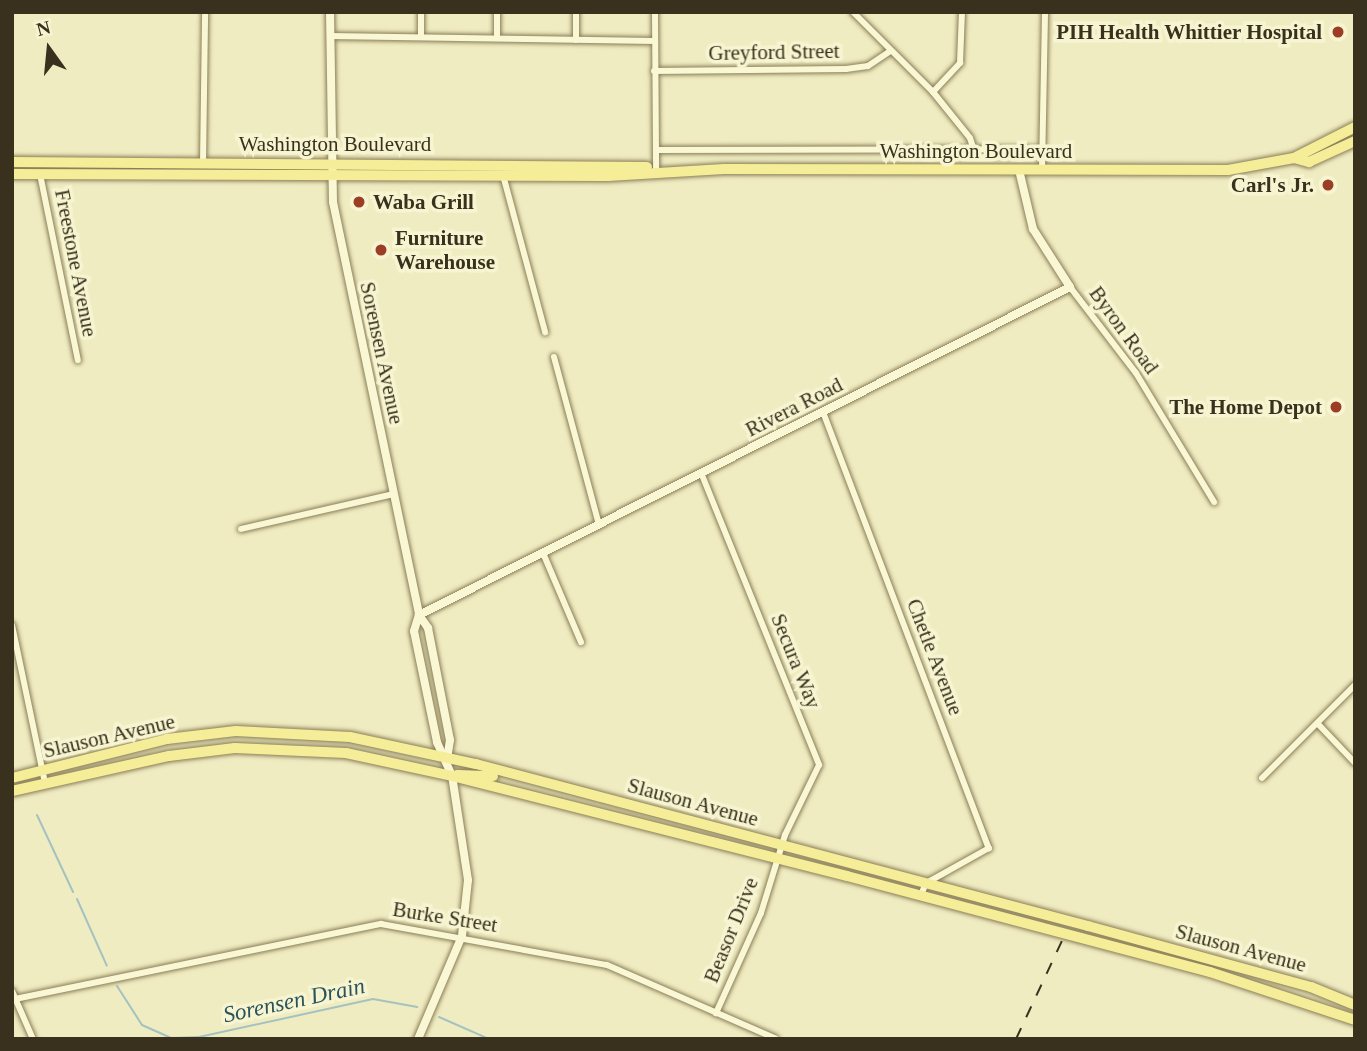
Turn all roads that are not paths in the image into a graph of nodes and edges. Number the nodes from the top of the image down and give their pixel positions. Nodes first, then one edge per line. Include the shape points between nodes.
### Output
1 (205, 12) edge
2 (330, 12) edge
3 (421, 12) edge
4 (497, 12) edge
5 (576, 12) edge
6 (655, 12) edge
7 (853, 12) edge
8 (962, 12) edge
9 (1045, 12) edge
10 (330, 36) junction
11 (421, 37) junction
12 (497, 38) junction
13 (576, 40) junction
14 (655, 41) junction
15 (890, 51) junction
16 (654, 71) junction
17 (933, 92) junction
18 (1355, 127) edge
19 (1355, 141) edge
20 (1043, 149) junction
21 (657, 150) junction
22 (974, 150) junction
23 (1294, 158) junction
24 (12, 162) edge
25 (203, 168) junction
26 (331, 169) junction
27 (656, 170) junction
28 (1018, 170) junction
29 (1042, 170) junction
30 (12, 174) edge
31 (40, 174) junction
32 (503, 175) junction
33 (1069, 287) junction
34 (545, 332) dead end
35 (554, 357) dead end
36 (78, 360) dead end
37 (823, 412) junction
38 (702, 475) junction
39 (394, 494) junction
40 (1214, 502) dead end
41 (599, 525) junction
42 (241, 529) dead end
43 (543, 554) junction
44 (419, 614) junction
45 (12, 625) edge
46 (581, 642) dead end
47 (1355, 685) edge
48 (1319, 725) junction
49 (357, 755) junction
50 (447, 758) junction
51 (1355, 762) edge
52 (42, 771) junction
53 (453, 776) junction
54 (12, 778) edge
55 (1262, 778) dead end
56 (529, 779) junction
57 (46, 783) junction
58 (12, 791) edge
59 (780, 846) junction
60 (777, 859) junction
61 (926, 883) junction
62 (920, 897) junction
63 (461, 936) junction
64 (1155, 944) junction
65 (1150, 958) junction
66 (1216, 960) junction
67 (1210, 972) junction
68 (12, 991) edge
69 (15, 999) junction
70 (1355, 1005) edge
71 (716, 1013) junction
72 (1355, 1020) edge
73 (33, 1039) edge
74 (418, 1039) edge
75 (776, 1039) edge

1 - 25 street
2 - 10 street, Sorensen Avenue
3 - 11 street
4 - 12 street
5 - 13 street
6 - 14 street
7 - 15 street
8 - 17 street via 960,63
9 - 20 street
10 - 11 street
10 - 26 street, Sorensen Avenue
11 - 12 street
12 - 13 street
13 - 14 street
14 - 16 street
15 - 16 street, Greyford Street via 868,66 846,69
15 - 17 street
16 - 21 street
17 - 22 street via 970,138
18 - 23 main road, Washington Boulevard
19 - 23 main road, Washington Boulevard via 1309,162
20 - 22 street, Washington Boulevard
20 - 29 street
21 - 22 street, Washington Boulevard
21 - 27 street
23 - 29 main road, Washington Boulevard via 1228,170
24 - 25 main road, Washington Boulevard
25 - 26 main road, Washington Boulevard
25 - 31 main road, Washington Boulevard
26 - 27 main road, Washington Boulevard via 638,165
26 - 32 main road, Washington Boulevard
26 - 39 street, Sorensen Avenue via 339,236
27 - 28 main road, Washington Boulevard
27 - 32 main road, Washington Boulevard via 608,176
28 - 29 main road, Washington Boulevard
28 - 33 street via 1033,229
30 - 31 main road, Washington Boulevard
31 - 36 street, Freestone Avenue
32 - 34 street
33 - 37 street, Rivera Road
33 - 40 street, Byron Road via 1136,373
35 - 41 street
37 - 38 street, Rivera Road
37 - 61 street, Chetle Avenue via 989,848
38 - 41 street, Rivera Road
38 - 59 street, Secura Way via 819,765
39 - 42 street
39 - 44 street, Sorensen Avenue
41 - 43 street, Rivera Road
43 - 44 street, Rivera Road
43 - 46 street
44 - 50 street, Sorensen Avenue via 428,628 450,740
44 - 50 street, Sorensen Avenue via 414,631 437,742
45 - 52 street
47 - 48 street
48 - 51 street
48 - 55 street
49 - 50 main road via 367,752 419,764
49 - 53 main road, Slauson Avenue
49 - 57 main road, Slauson Avenue via 235,748 169,756
50 - 52 main road, Slauson Avenue via 350,737 236,731 167,739
50 - 53 street, Sorensen Avenue
50 - 56 main road, Slauson Avenue
52 - 54 main road, Slauson Avenue
52 - 57 street
53 - 56 main road via 482,773 524,782
53 - 60 main road, Slauson Avenue
53 - 63 street, Sorensen Avenue via 467,860
56 - 59 main road, Slauson Avenue
57 - 58 main road, Slauson Avenue
59 - 60 street, Secura Way
59 - 61 main road, Slauson Avenue
60 - 62 main road, Slauson Avenue
60 - 71 street, Beasor Drive via 761,913
61 - 62 street
61 - 64 main road, Slauson Avenue
62 - 65 main road, Slauson Avenue
63 - 69 street, Burke Street via 401,925 359,925
63 - 71 street, Burke Street via 628,971
63 - 74 street, Sorensen Avenue
64 - 65 main road
64 - 66 main road, Slauson Avenue
65 - 67 main road, Slauson Avenue
66 - 67 main road
66 - 70 main road, Slauson Avenue via 1311,986
67 - 72 main road, Slauson Avenue
68 - 69 street
69 - 73 street
71 - 75 street, Burke Street

